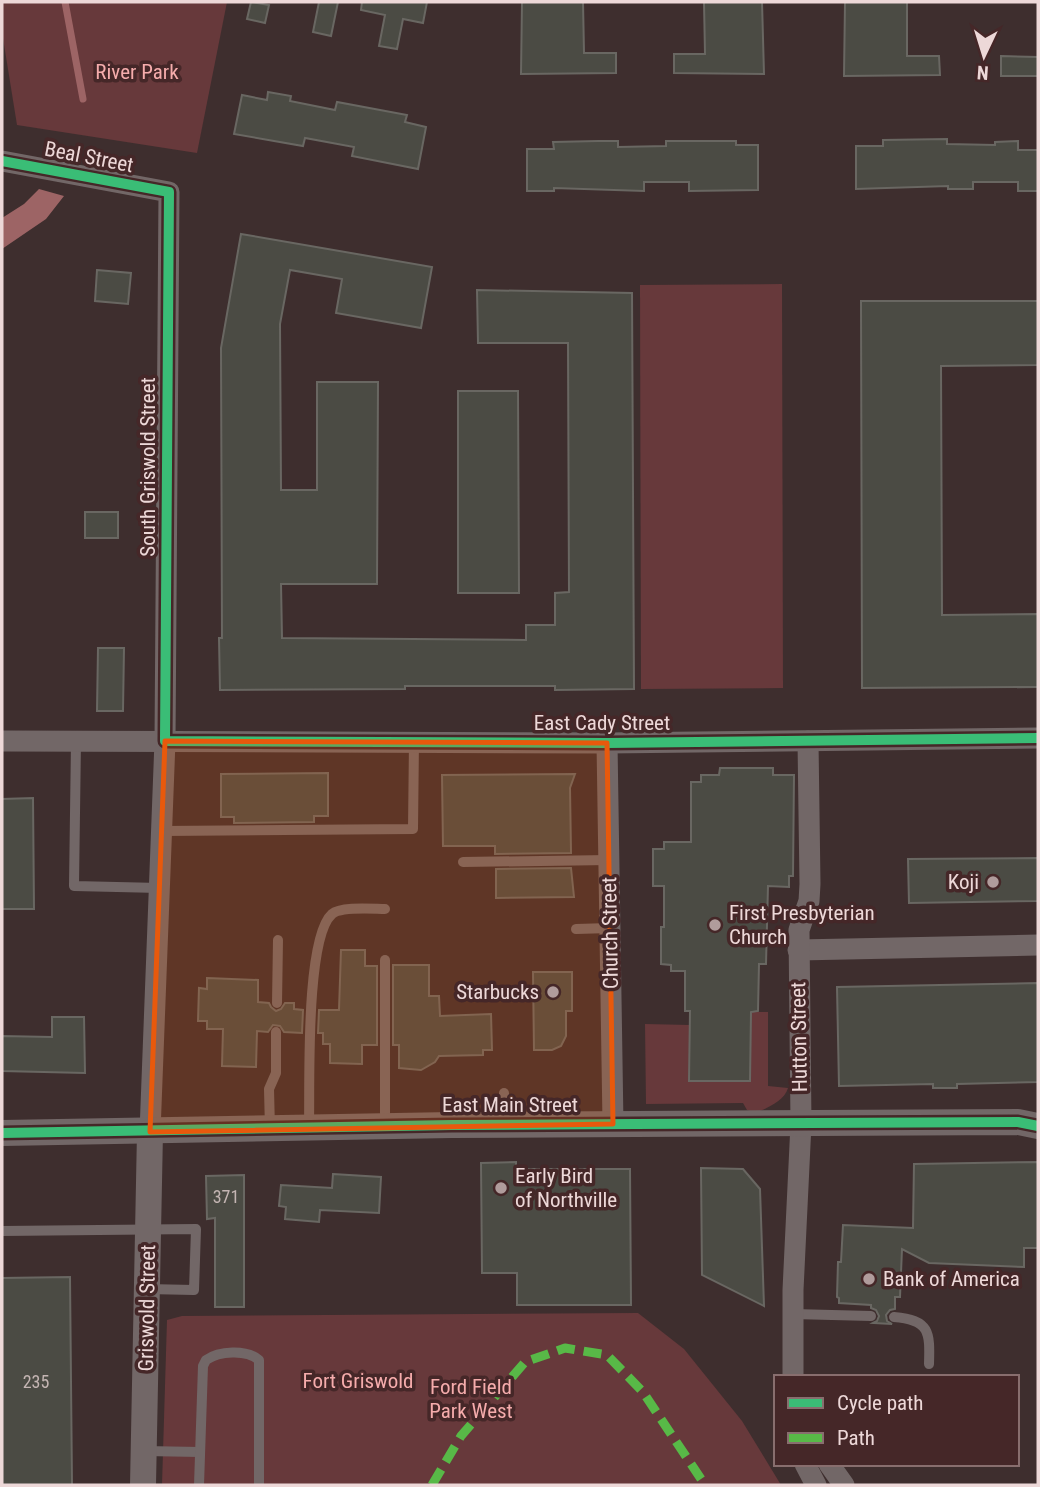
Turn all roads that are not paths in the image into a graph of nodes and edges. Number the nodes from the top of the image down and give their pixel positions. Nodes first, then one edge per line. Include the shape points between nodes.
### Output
1 (2, 160) edge
2 (169, 192) joint
3 (1038, 738) edge
4 (2, 741) edge
5 (76, 741) junction
6 (165, 741) junction
7 (414, 741) junction
8 (808, 741) junction
9 (607, 743) junction
10 (162, 831) junction
11 (609, 860) junction
12 (463, 862) dead end
13 (160, 888) junction
14 (385, 909) dead end
15 (610, 928) junction
16 (576, 929) dead end
17 (278, 940) dead end
18 (1038, 945) edge
19 (798, 950) junction
20 (385, 960) dead end
21 (277, 1003) dead end
22 (276, 1032) dead end
23 (504, 1093) dead end
24 (1032, 1122) edge
25 (504, 1124) junction
26 (613, 1124) junction
27 (800, 1124) junction
28 (385, 1126) junction
29 (309, 1128) junction
30 (270, 1129) junction
31 (150, 1132) junction
32 (2, 1133) edge
33 (148, 1228) junction
34 (2, 1231) edge
35 (147, 1289) junction
36 (793, 1314) junction
37 (871, 1316) dead end
38 (894, 1317) dead end
39 (929, 1364) dead end
40 (793, 1375) edge
41 (144, 1451) junction
42 (200, 1452) junction
43 (806, 1466) edge
44 (830, 1466) edge
45 (143, 1485) edge
46 (200, 1485) edge
47 (259, 1485) edge
48 (816, 1485) edge
49 (844, 1485) edge

1 - 2 street, Beal Street
2 - 6 street, South Griswold Street
3 - 8 street, East Cady Street
4 - 5 street, East Cady Street
5 - 6 street, East Cady Street
5 - 13 lane via 74,886
6 - 7 street, East Cady Street
6 - 10 street, South Griswold Street
7 - 9 street, East Cady Street
7 - 10 lane via 413,829
8 - 9 street, East Cady Street
8 - 19 street, Hutton Street via 809,901
9 - 11 street, Church Street
10 - 13 street, South Griswold Street
11 - 12 lane
11 - 15 street, Church Street
13 - 31 street, South Griswold Street
14 - 29 lane via 340,910 332,914 320,937 314,972
15 - 16 lane
15 - 26 street, Church Street
17 - 21 lane
18 - 19 street
19 - 27 street, Hutton Street
20 - 28 lane
22 - 30 lane
23 - 25 lane
24 - 27 street, East Main Street
25 - 26 street, East Main Street
25 - 28 street, East Main Street
26 - 27 street, East Main Street
27 - 36 street, Hutton Street
28 - 29 street, East Main Street
29 - 30 street, East Main Street
30 - 31 street, East Main Street
31 - 32 street, East Main Street
31 - 33 street, Griswold Street
33 - 34 lane
33 - 35 street, Griswold Street
33 - 35 lane via 195,1229 195,1241 194,1290
35 - 41 street, Griswold Street
36 - 37 lane
36 - 40 street, Hutton Street
38 - 39 lane via 925,1327 930,1340
41 - 42 lane
41 - 45 street, Griswold Street
42 - 46 lane
42 - 47 lane via 206,1360 220,1354 254,1356 260,1366
43 - 48 street
44 - 49 street

